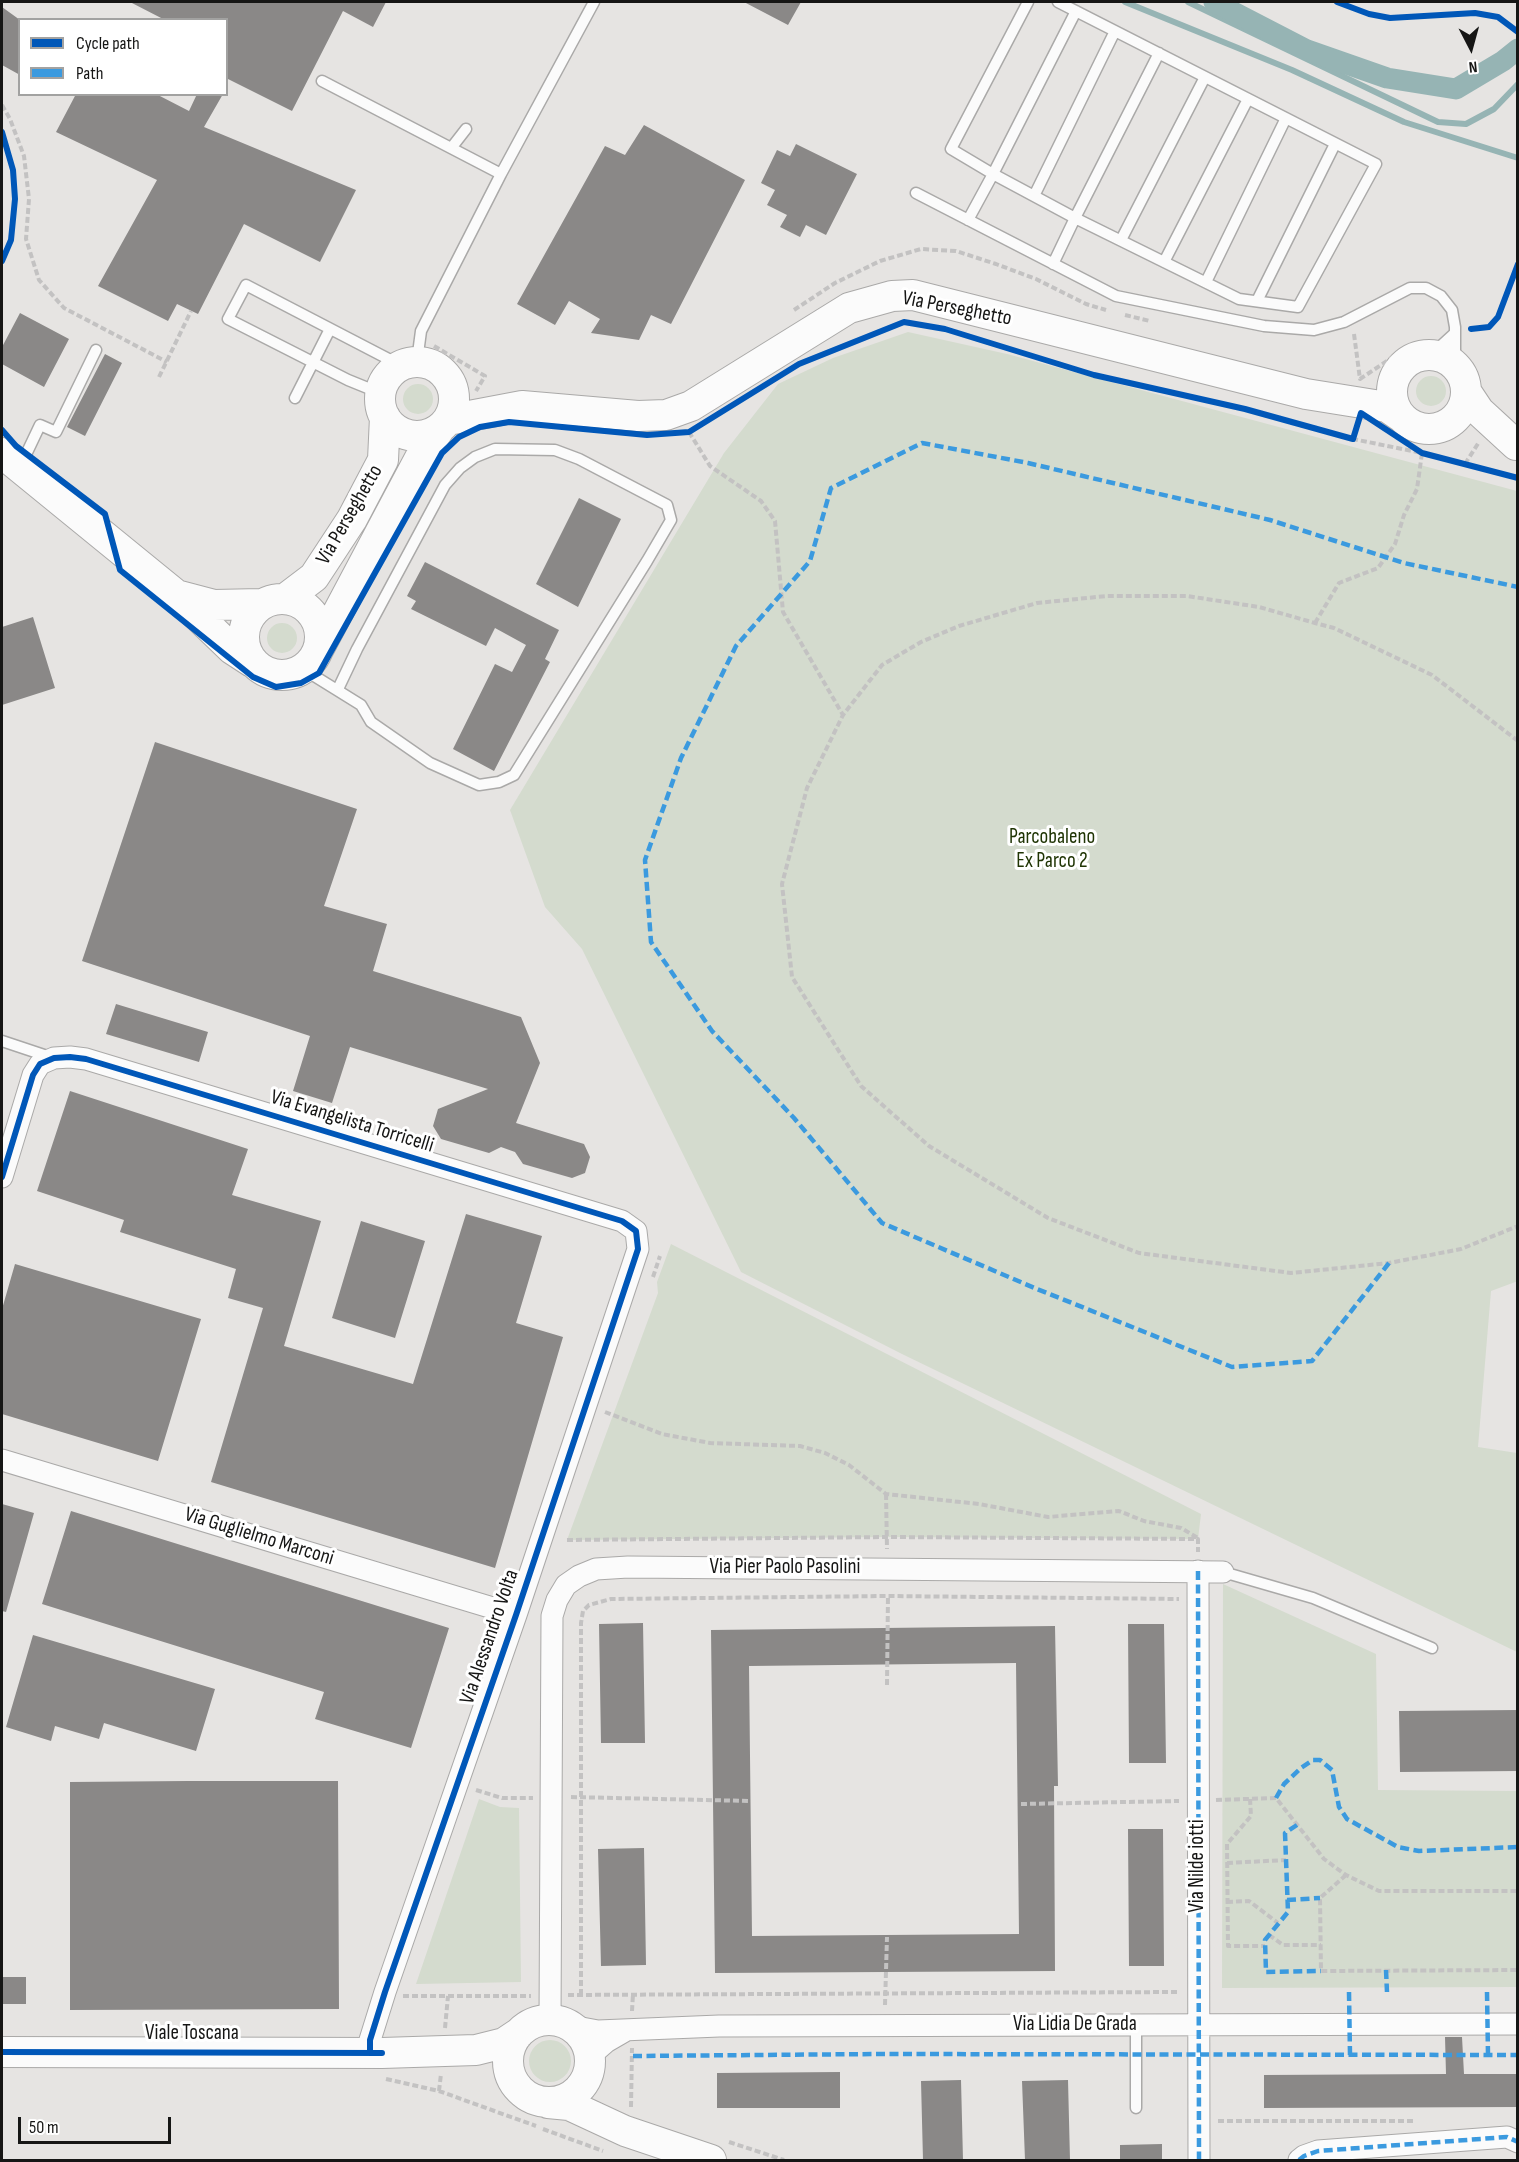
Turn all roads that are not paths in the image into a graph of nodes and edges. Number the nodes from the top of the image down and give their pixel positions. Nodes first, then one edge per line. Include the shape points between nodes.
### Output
1 (594, 2) edge
2 (1028, 2) edge
3 (1058, 2) edge
4 (1076, 11) junction
5 (1115, 31) junction
6 (1159, 53) junction
7 (1205, 77) junction
8 (322, 81) dead end
9 (1248, 99) junction
10 (1286, 118) junction
11 (466, 129) dead end
12 (1335, 144) junction
13 (452, 147) junction
14 (501, 174) junction
15 (993, 174) junction
16 (916, 193) dead end
17 (1034, 196) junction
18 (1075, 218) junction
19 (968, 220) junction
20 (1121, 240) junction
21 (1164, 262) junction
22 (1053, 264) junction
23 (1206, 282) junction
24 (1257, 301) junction
25 (330, 329) junction
26 (1455, 333) junction
27 (96, 350) dead end
28 (412, 356) junction
29 (1443, 360) junction
30 (312, 363) junction
31 (1403, 365) junction
32 (447, 375) junction
33 (1467, 393) junction
34 (295, 398) dead end
35 (1354, 400) junction
36 (382, 405) junction
37 (460, 413) junction
38 (1449, 424) junction
39 (1398, 426) junction
40 (1517, 445) edge
41 (10, 460) edge
42 (175, 594) junction
43 (273, 601) junction
44 (311, 659) junction
45 (252, 662) junction
46 (338, 689) junction
47 (2, 1041) edge
48 (54, 1058) junction
49 (2, 1177) edge
50 (636, 1231) joint
51 (2, 1460) edge
52 (1198, 1571) junction
53 (1223, 1572) joint
54 (516, 1616) junction
55 (1432, 1648) dead end
56 (557, 2014) junction
57 (1518, 2024) edge
58 (1136, 2025) junction
59 (1199, 2025) junction
60 (632, 2029) junction
61 (519, 2033) junction
62 (2, 2052) edge
63 (376, 2061) junction
64 (590, 2062) junction
65 (516, 2087) junction
66 (548, 2103) junction
67 (1136, 2108) dead end
68 (622, 2117) junction
69 (1518, 2142) edge
70 (711, 2160) edge
71 (1199, 2160) edge
72 (1299, 2160) edge

1 - 14 lane
2 - 15 lane via 951,149
3 - 4 lane
4 - 5 lane
4 - 15 lane
5 - 6 lane
5 - 17 lane
6 - 7 lane
6 - 18 lane
7 - 9 lane
7 - 20 lane
8 - 13 lane
9 - 10 lane
9 - 21 lane
10 - 12 lane
10 - 23 lane
11 - 13 lane
12 - 24 lane
12 - 24 lane via 1376,164 1298,307
13 - 14 lane
14 - 28 lane
15 - 17 lane
15 - 19 lane
16 - 19 lane
17 - 18 lane
18 - 20 lane
18 - 22 lane
19 - 22 lane
20 - 21 lane
21 - 23 lane
22 - 26 lane via 1116,296 1293,330 1314,330 1344,322 1410,288 1426,288 1441,296 1452,310
23 - 24 lane via 1239,299
25 - 28 lane
25 - 30 lane
25 - 30 lane via 246,285 241,294 228,319
26 - 29 lane
26 - 29 lane
27 - 41 lane via 56,432 40,425
28 - 32 street
28 - 36 street via 385,380
29 - 31 street via 1418,356
29 - 33 street via 1463,376
30 - 34 lane
30 - 36 lane
31 - 35 street, Via Perseghetto
31 - 39 street via 1393,381
32 - 37 street
32 - 37 street via 455,394 454,406
33 - 38 street via 1462,410
33 - 40 street via 1479,411
35 - 37 street, Via Perseghetto via 1306,394 913,295 892,296 849,308 690,406 666,415 522,406
35 - 39 street, Via Perseghetto via 1387,407
36 - 37 street via 393,428 411,436 425,435
36 - 43 street, Via Perseghetto via 383,460 352,519 314,577
37 - 44 street, Via Perseghetto via 421,456
38 - 39 street via 1425,429 1408,423
38 - 40 street
41 - 42 street
42 - 43 street via 214,605
42 - 45 street via 232,649
43 - 44 street via 299,602 314,616 319,629
43 - 45 street via 252,613 244,631
44 - 45 street via 289,674 275,675
44 - 46 lane
46 - 46 lane via 360,705 371,722 430,763 461,779 479,785 514,775 671,520 667,505 555,450 495,449 475,457 445,485
47 - 48 lane
48 - 49 street via 40,1064 33,1075
48 - 50 street, Via Evangelista Torricelli via 86,1059 622,1221
50 - 54 street, Via Alessandro Volta via 638,1249
51 - 54 street, Via Guglielmo Marconi
52 - 53 street, Via Pier Paolo Pasolini
52 - 56 street, Via Pier Paolo Pasolini via 628,1567 596,1569 579,1576 566,1585 552,1616 550,1797
52 - 59 street, Via Nilde iotti
53 - 55 lane, Via Pier Paolo Pasolini via 1313,1598
54 - 63 street, Via Alessandro Volta via 385,1992 370,2040
56 - 60 street, Via Lidia De Grada via 597,2031
56 - 61 street
56 - 64 street via 582,2036
57 - 59 street, Via Lidia De Grada
58 - 59 street, Via Lidia De Grada
58 - 60 street, Via Lidia De Grada
58 - 67 lane
59 - 71 street, Via Nilde iotti
60 - 64 street, Via Lidia De Grada via 612,2038
61 - 63 street, Viale Toscana via 484,2049
61 - 65 street via 511,2044 508,2059
62 - 63 street, Viale Toscana
63 - 65 street, Viale Toscana via 488,2070
64 - 66 street via 587,2079 574,2094
64 - 68 street via 594,2091
65 - 66 street via 533,2100
66 - 68 street
68 - 70 street
69 - 72 street via 1507,2137 1318,2151

